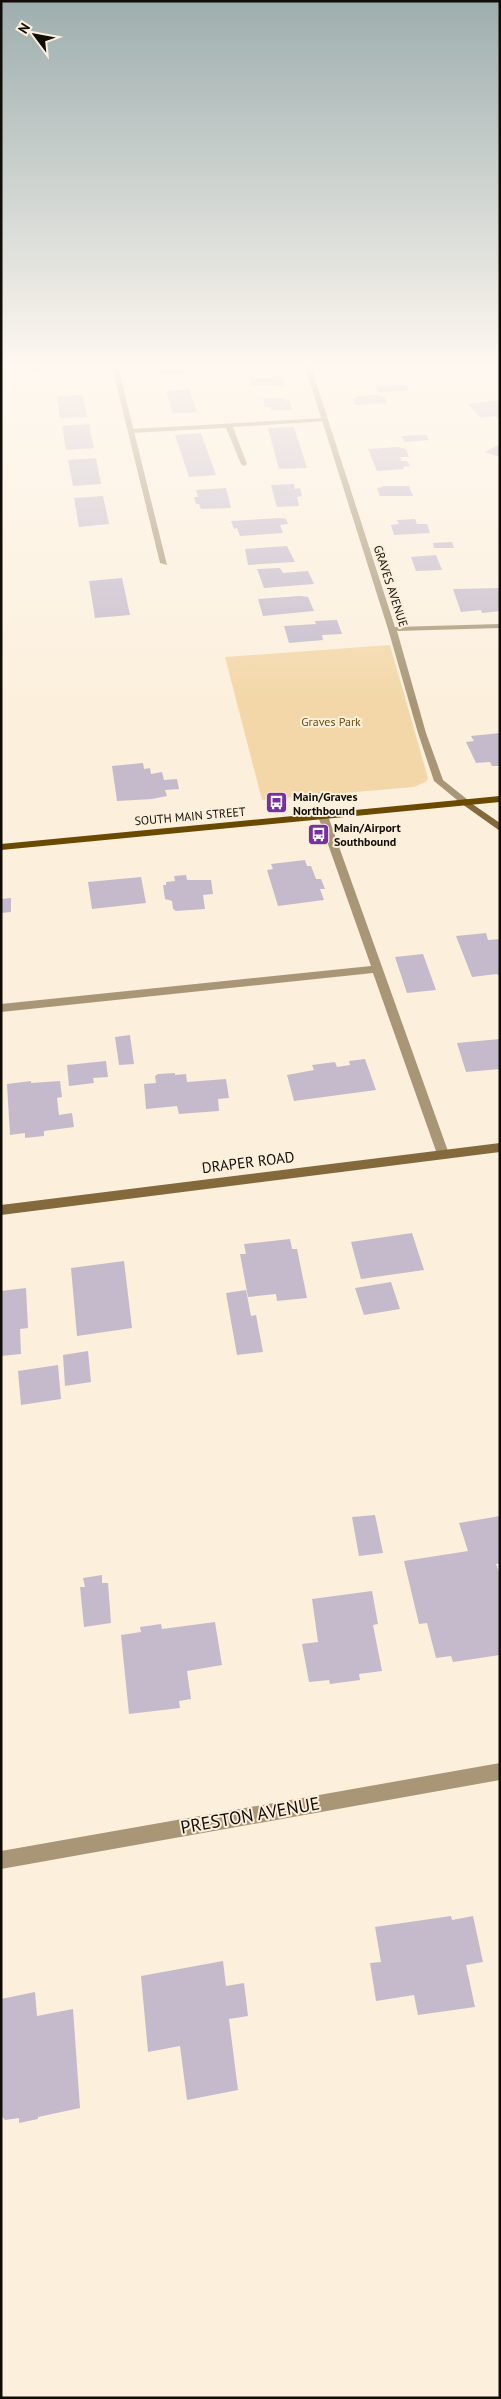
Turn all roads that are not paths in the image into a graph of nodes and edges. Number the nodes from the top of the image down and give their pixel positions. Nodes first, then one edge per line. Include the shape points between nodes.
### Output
1 (143, 479) edge
2 (344, 479) edge
3 (164, 563) dead end
4 (500, 626) edge
5 (392, 629) junction
6 (500, 799) edge
7 (465, 802) junction
8 (324, 816) junction
9 (500, 828) edge
10 (1, 847) edge
11 (378, 969) junction
12 (1, 1008) edge
13 (500, 1147) edge
14 (444, 1154) junction
15 (1, 1210) edge
16 (500, 1771) edge
17 (1, 1860) edge

1 - 3 street
2 - 5 street, GRAVES AVENUE
4 - 5 street
5 - 7 street, GRAVES AVENUE via 439,781
6 - 7 main road, SOUTH MAIN STREET
7 - 8 main road, SOUTH MAIN STREET
7 - 9 street
8 - 10 main road, SOUTH MAIN STREET
8 - 11 street
11 - 12 street
11 - 14 street
13 - 14 street, DRAPER ROAD
14 - 15 street, DRAPER ROAD
16 - 17 street, PRESTON AVENUE

